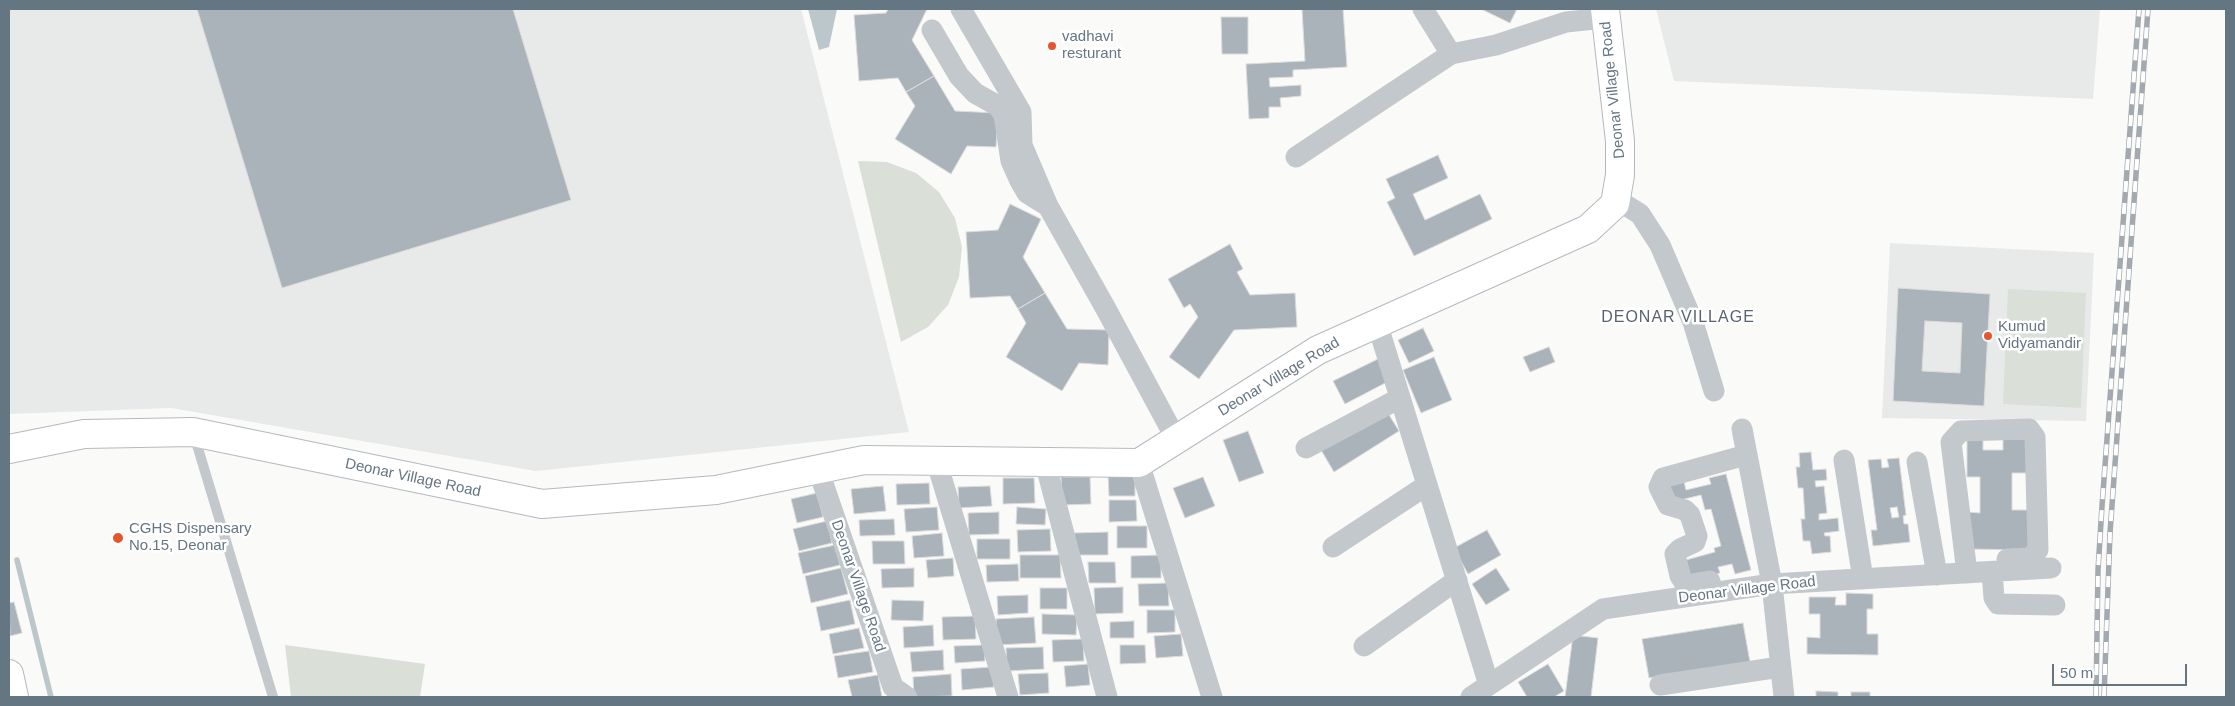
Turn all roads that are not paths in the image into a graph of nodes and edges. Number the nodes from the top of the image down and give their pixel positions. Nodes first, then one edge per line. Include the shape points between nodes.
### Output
1 (961, 9) edge
2 (1423, 9) edge
3 (1605, 13) edge
4 (932, 30) dead end
5 (1452, 54) junction
6 (1296, 157) dead end
7 (1616, 199) junction
8 (1048, 206) junction
9 (1377, 323) junction
10 (1714, 391) dead end
11 (1400, 398) junction
12 (1742, 429) dead end
13 (193, 432) junction
14 (1176, 439) junction
15 (1306, 448) dead end
16 (9, 449) edge
17 (1746, 455) junction
18 (936, 460) junction
19 (1844, 460) dead end
20 (1045, 462) junction
21 (1917, 462) dead end
22 (1139, 463) junction
23 (818, 469) junction
24 (1427, 485) junction
25 (1333, 547) dead end
26 (1966, 567) junction
27 (2051, 568) dead end
28 (1992, 572) junction
29 (1937, 575) junction
30 (1739, 577) dead end
31 (1863, 579) junction
32 (1457, 580) junction
33 (1772, 584) junction
34 (2055, 605) dead end
35 (1364, 646) dead end
36 (1780, 667) junction
37 (9, 674) edge
38 (1489, 685) junction
39 (1660, 685) dead end
40 (14, 697) edge
41 (273, 697) edge
42 (907, 697) edge
43 (1008, 697) edge
44 (1108, 697) edge
45 (1212, 697) edge
46 (1471, 697) edge
47 (1784, 697) edge

1 - 8 street via 1021,112 1022,145
2 - 5 street
3 - 5 street via 1496,45
3 - 7 main road, Deonar Village Road via 1620,141
4 - 8 street via 959,76 975,93 998,106 1004,115 1011,161 1020,181 1027,194
5 - 6 street
7 - 9 main road, Deonar Village Road via 1615,204 1588,229
7 - 10 street via 1640,214 1660,245 1693,322
8 - 14 street
9 - 11 street
9 - 14 main road, Deonar Village Road via 1318,350
11 - 15 street
11 - 24 street
12 - 17 street
13 - 16 main road, Deonar Village Road via 84,434
13 - 23 main road, Deonar Village Road via 542,504 716,490
13 - 41 lane
14 - 22 main road, Deonar Village Road
17 - 30 street via 1663,478 1659,487 1668,506 1685,510 1690,515 1697,536 1695,542 1675,554 1680,576 1686,585
17 - 33 street
18 - 20 main road, Deonar Village Road
18 - 23 main road, Deonar Village Road via 864,460
18 - 43 street
19 - 31 street
20 - 22 main road, Deonar Village Road
20 - 44 street
21 - 29 street
22 - 45 street
23 - 42 street, Deonar Village Road via 893,687
24 - 25 street
24 - 32 street
26 - 26 street via 1951,442 1961,431 2029,430 2035,437 2038,550 2030,558
26 - 28 street, Deonar Village Road
26 - 29 street, Deonar Village Road
27 - 28 street, Deonar Village Road
28 - 34 street via 1994,598 1998,604
29 - 31 street, Deonar Village Road
31 - 33 street, Deonar Village Road
32 - 35 street
32 - 38 street
33 - 36 street
33 - 38 street, Deonar Village Road via 1603,609
36 - 39 street
36 - 47 street
37 - 40 main road
38 - 46 street, Deonar Village Road

